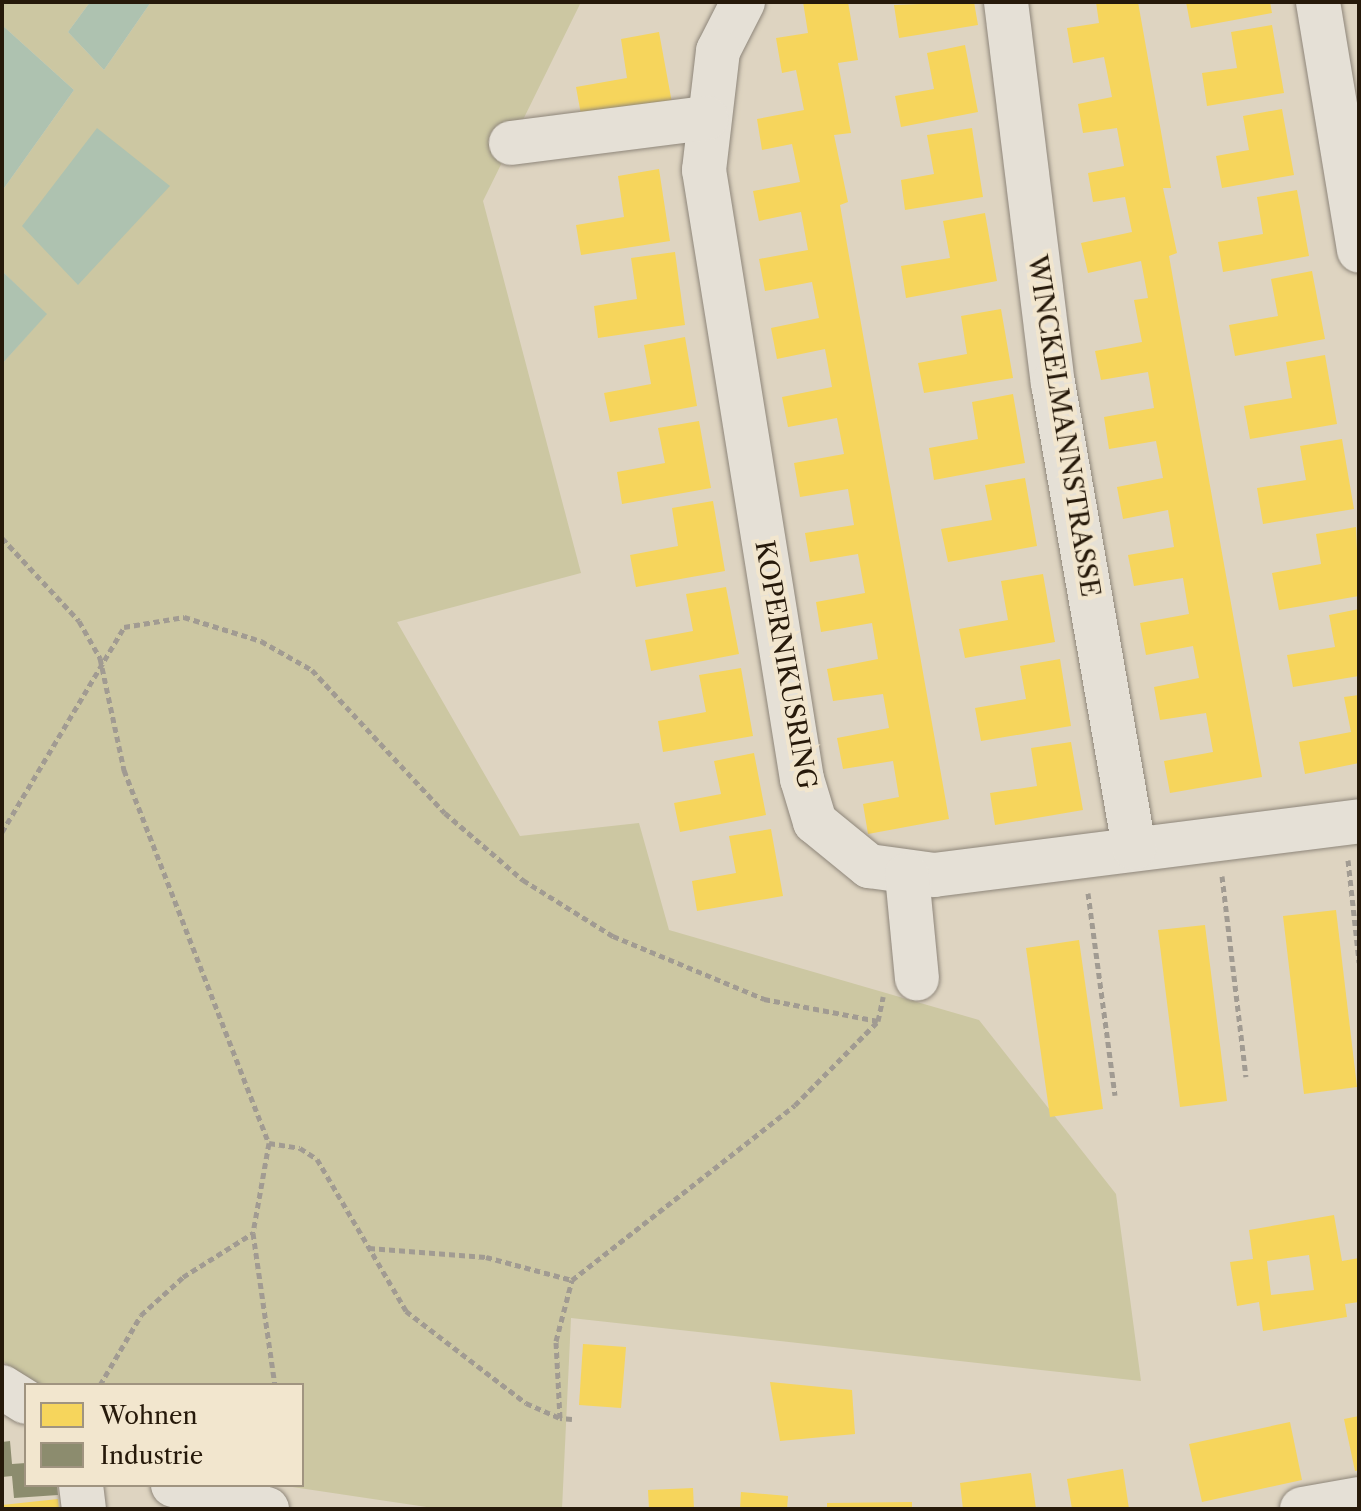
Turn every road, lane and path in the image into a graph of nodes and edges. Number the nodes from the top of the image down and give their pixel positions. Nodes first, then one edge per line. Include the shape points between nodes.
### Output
1 (743, 2) edge
2 (1006, 2) edge
3 (1318, 2) edge
4 (706, 118) junction
5 (511, 143) dead end
6 (1359, 251) edge
7 (2, 538) edge
8 (100, 658) junction
9 (1352, 822) edge
10 (2, 832) edge
11 (1217, 838) junction
12 (1134, 848) junction
13 (1083, 855) junction
14 (907, 875) junction
15 (1359, 962) edge
16 (917, 979) joint
17 (878, 1021) junction
18 (1246, 1077) dead end
19 (1115, 1095) dead end
20 (269, 1143) junction
21 (253, 1233) junction
22 (369, 1248) junction
23 (572, 1280) junction
24 (101, 1383) edge
25 (275, 1383) edge
26 (2, 1387) edge
27 (24, 1401) edge
28 (560, 1418) junction
29 (572, 1419) dead end
30 (81, 1487) edge
31 (180, 1487) edge
32 (1355, 1503) edge
33 (247, 1507) edge
34 (84, 1509) edge
35 (1302, 1509) edge

1 - 4 street, KOPERNIKUSRING via 718,51
2 - 12 street, WINCKELMANNSTRASSE via 1055,398
3 - 6 street
4 - 5 street
4 - 14 street, KOPERNIKUSRING via 704,170 802,779 815,822 838,848
7 - 8 path via 79,621
8 - 10 path
8 - 17 path via 124,627 184,617 261,641 312,670 445,813 523,880 613,936 764,999
8 - 20 path via 124,770
9 - 11 street, KOPERNIKUSRING
9 - 15 path
11 - 12 street, KOPERNIKUSRING
11 - 18 path
12 - 13 street, KOPERNIKUSRING
13 - 14 street, KOPERNIKUSRING
13 - 19 path
14 - 16 street
16 - 17 path via 888,979
17 - 23 path via 795,1105
20 - 21 path
20 - 22 path via 300,1148 317,1159
21 - 24 path via 183,1277 141,1315
21 - 25 path
22 - 23 path via 486,1257
22 - 28 path via 406,1311 526,1403
23 - 28 path via 556,1341
26 - 27 street
28 - 29 path
30 - 34 street
31 - 33 street
32 - 35 street

